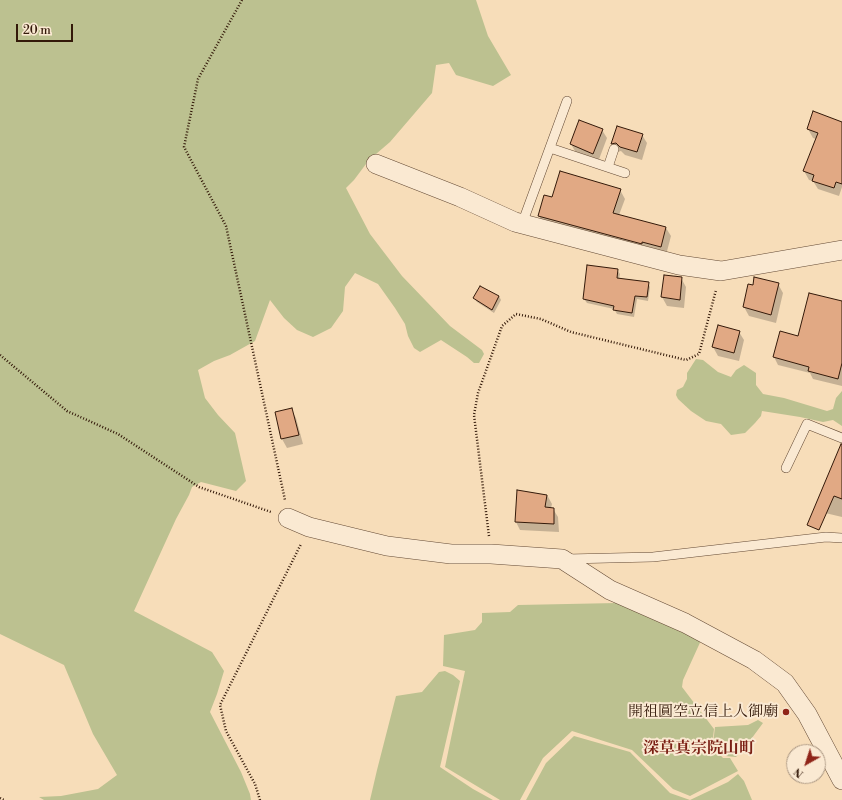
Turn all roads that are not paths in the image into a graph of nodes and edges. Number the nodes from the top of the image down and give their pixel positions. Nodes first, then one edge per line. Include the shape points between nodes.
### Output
1 (566, 102) dead end
2 (550, 148) junction
3 (614, 149) dead end
4 (376, 164) dead end
5 (608, 167) junction
6 (625, 173) dead end
7 (522, 224) junction
8 (842, 250) edge
9 (842, 438) edge
10 (786, 468) dead end
11 (288, 518) road end
12 (842, 538) edge
13 (562, 559) junction
14 (842, 780) edge

1 - 2 lane
2 - 5 lane
2 - 7 lane
3 - 5 lane
4 - 7 street
5 - 6 lane
7 - 8 street via 679,265 721,271
9 - 10 lane via 807,424
11 - 13 street via 310,527 387,546 451,554
12 - 13 lane via 826,537 653,558
13 - 14 street via 610,590 685,623 754,660 786,684 807,714

